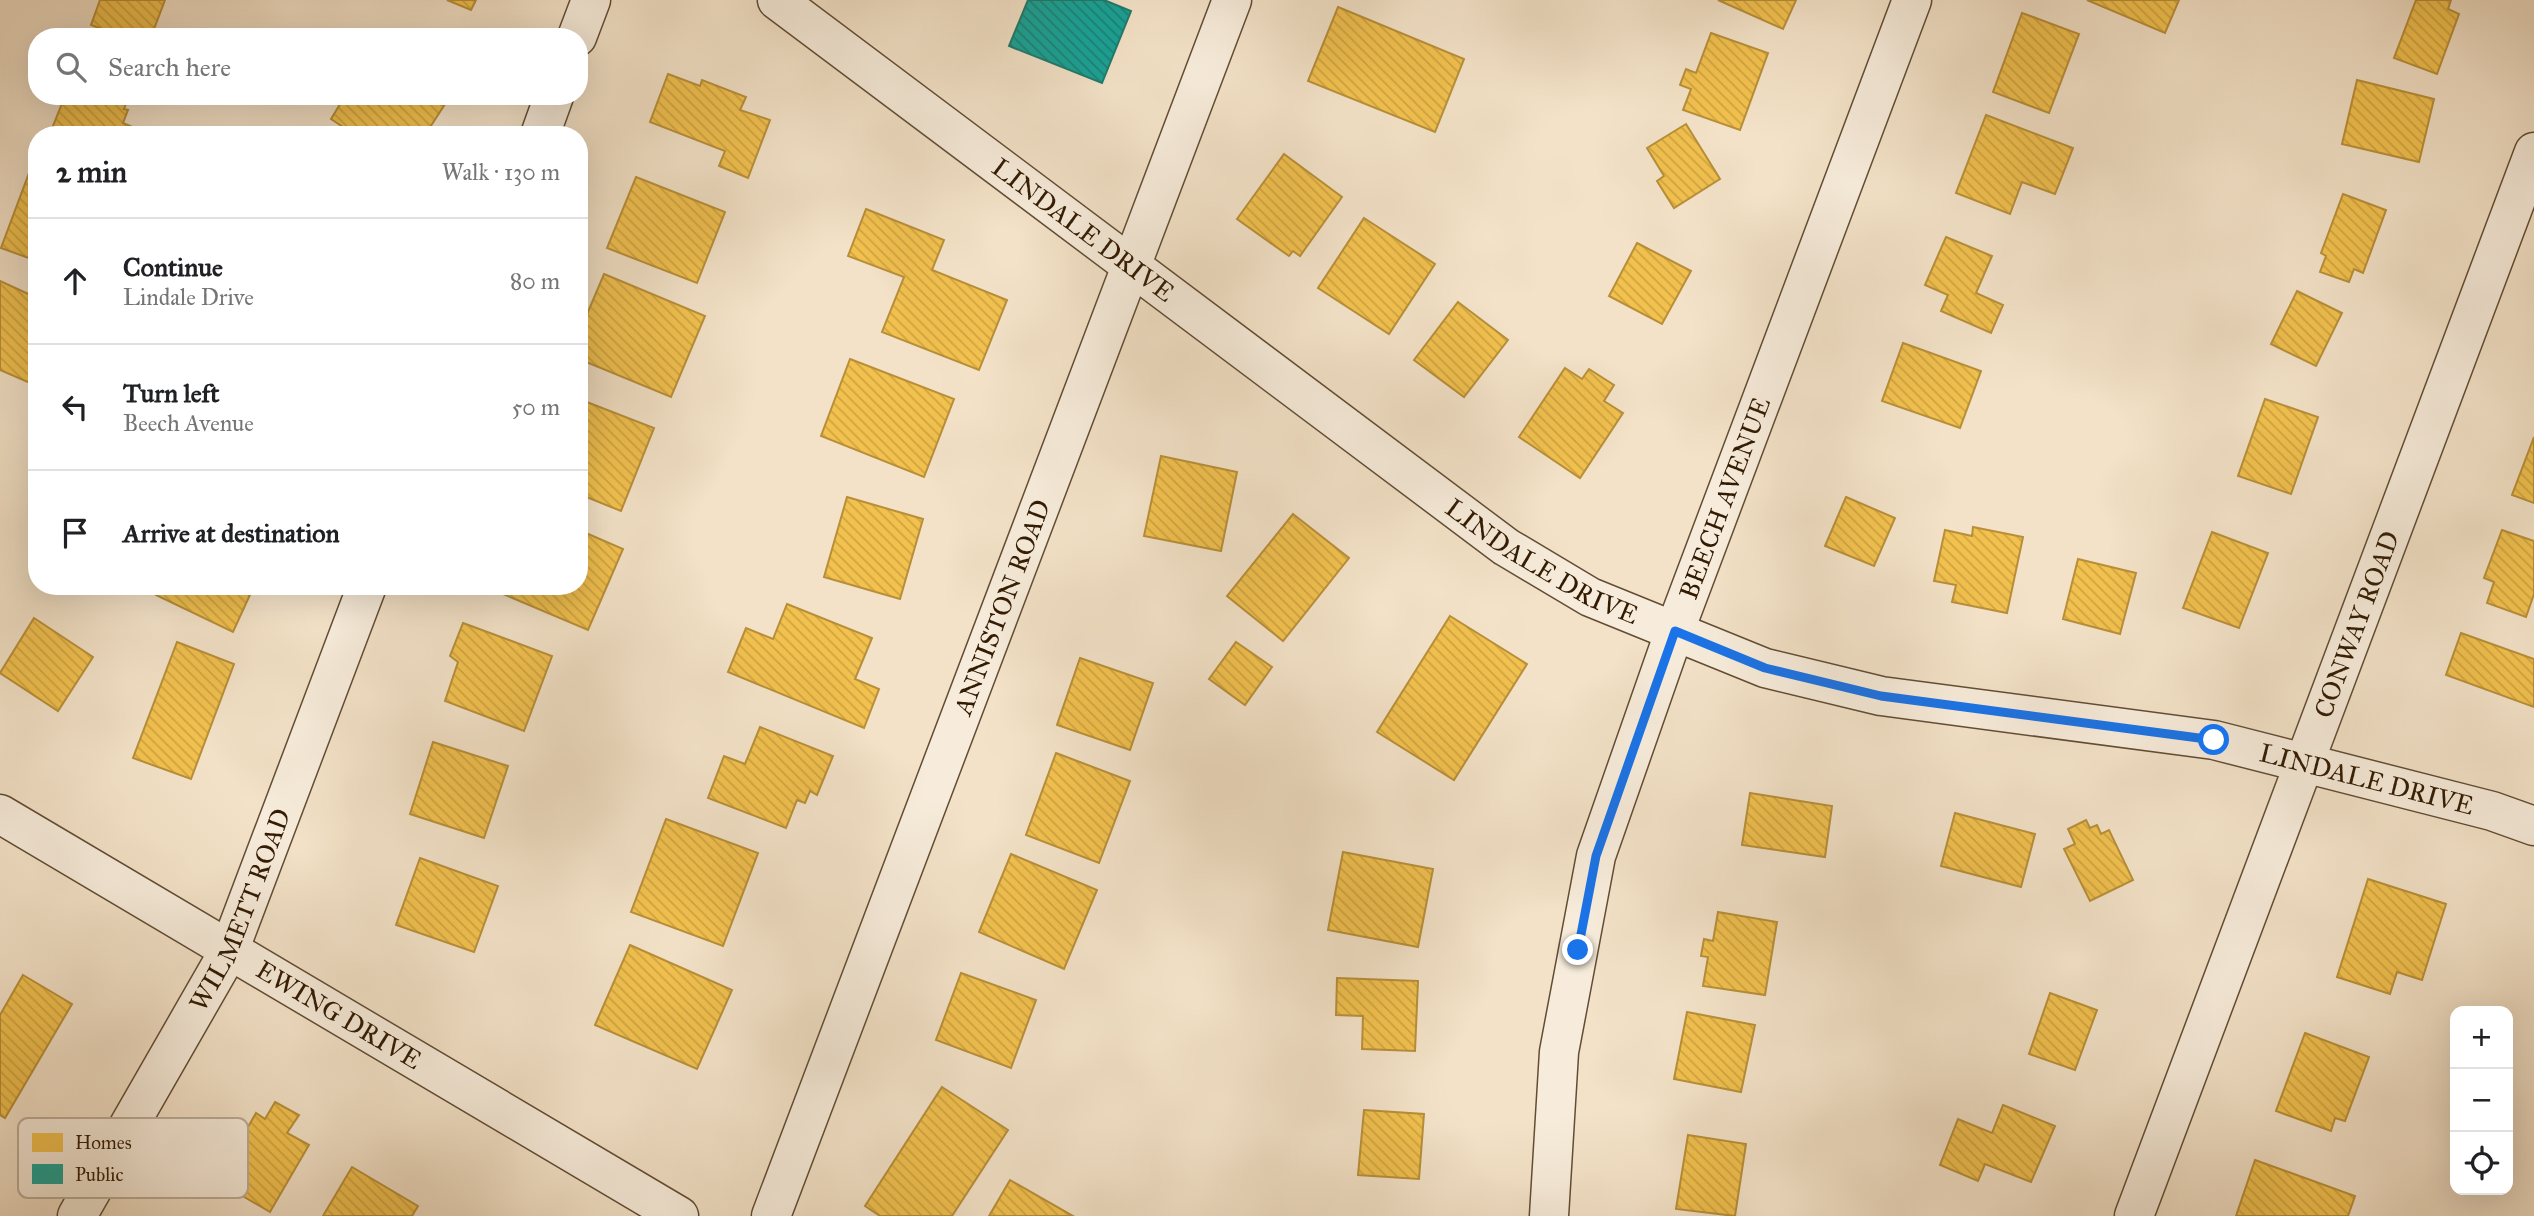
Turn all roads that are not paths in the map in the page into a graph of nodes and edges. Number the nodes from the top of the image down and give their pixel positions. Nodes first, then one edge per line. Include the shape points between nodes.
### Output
1 (591, 0) edge
2 (777, 0) edge
3 (1232, 0) edge
4 (1912, 0) edge
5 (580, 28) edge
6 (551, 105) edge
7 (543, 126) edge
8 (2534, 152) edge
9 (1132, 267) junction
10 (365, 595) edge
11 (1675, 631) junction
12 (2303, 762) junction
13 (0, 814) edge
14 (2534, 826) edge
15 (229, 951) junction
16 (133, 1118) edge
17 (87, 1198) edge
18 (77, 1216) edge
19 (679, 1216) edge
20 (771, 1216) edge
21 (1549, 1216) edge
22 (2134, 1216) edge

1 - 5 street
2 - 9 street, LINDALE DRIVE
3 - 9 street, ANNISTON ROAD
4 - 11 street, BEECH AVENUE
6 - 7 street
8 - 12 street, CONWAY ROAD
9 - 11 street, LINDALE DRIVE via 1506,547 1590,597
9 - 20 street, ANNISTON ROAD
10 - 15 street, WILMETT ROAD
11 - 12 street, LINDALE DRIVE via 1765,668 1881,696 2214,740
11 - 21 street, BEECH AVENUE via 1596,856 1559,1052
12 - 14 street, LINDALE DRIVE via 2493,811
12 - 22 street, CONWAY ROAD
13 - 15 street, EWING DRIVE
15 - 16 street, WILMETT ROAD
15 - 19 street, EWING DRIVE
17 - 18 street, WILMETT ROAD

